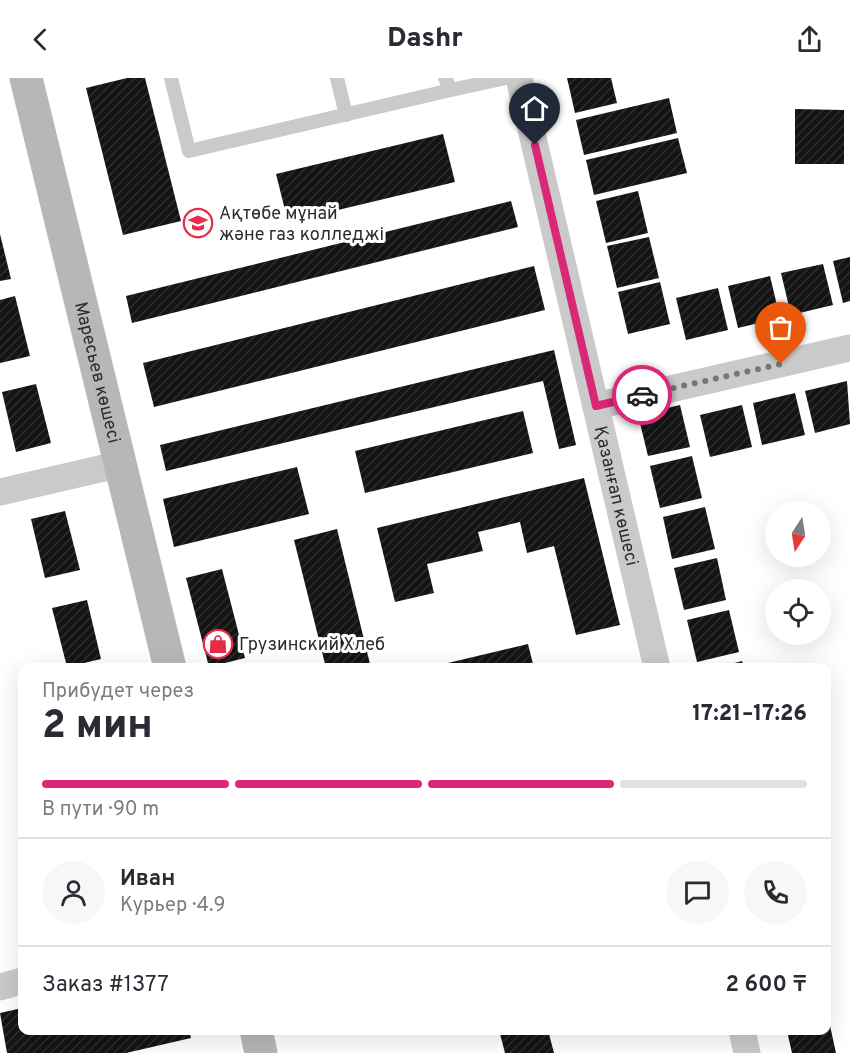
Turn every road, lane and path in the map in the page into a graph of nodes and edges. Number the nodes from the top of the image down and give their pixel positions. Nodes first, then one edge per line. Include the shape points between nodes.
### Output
1 (26, 78) edge
2 (171, 78) edge
3 (337, 78) edge
4 (506, 78) edge
5 (519, 78) edge
6 (448, 84) edge
7 (345, 115) junction
8 (850, 348) edge
9 (596, 406) junction
10 (121, 464) junction
11 (0, 492) edge
12 (169, 663) edge
13 (656, 663) edge
14 (18, 982) edge
15 (0, 987) edge
16 (257, 1035) edge
17 (743, 1035) edge
18 (261, 1053) edge
19 (747, 1053) edge

1 - 10 main road, Маресьев көшесі
2 - 7 lane via 189,151
3 - 7 lane
4 - 6 lane
5 - 9 street, Қазанғап көшесі
6 - 7 lane
8 - 9 street
9 - 13 street, Қазанғап көшесі
10 - 11 street
10 - 12 main road, Маресьев көшесі
14 - 15 street
16 - 18 main road
17 - 19 street

